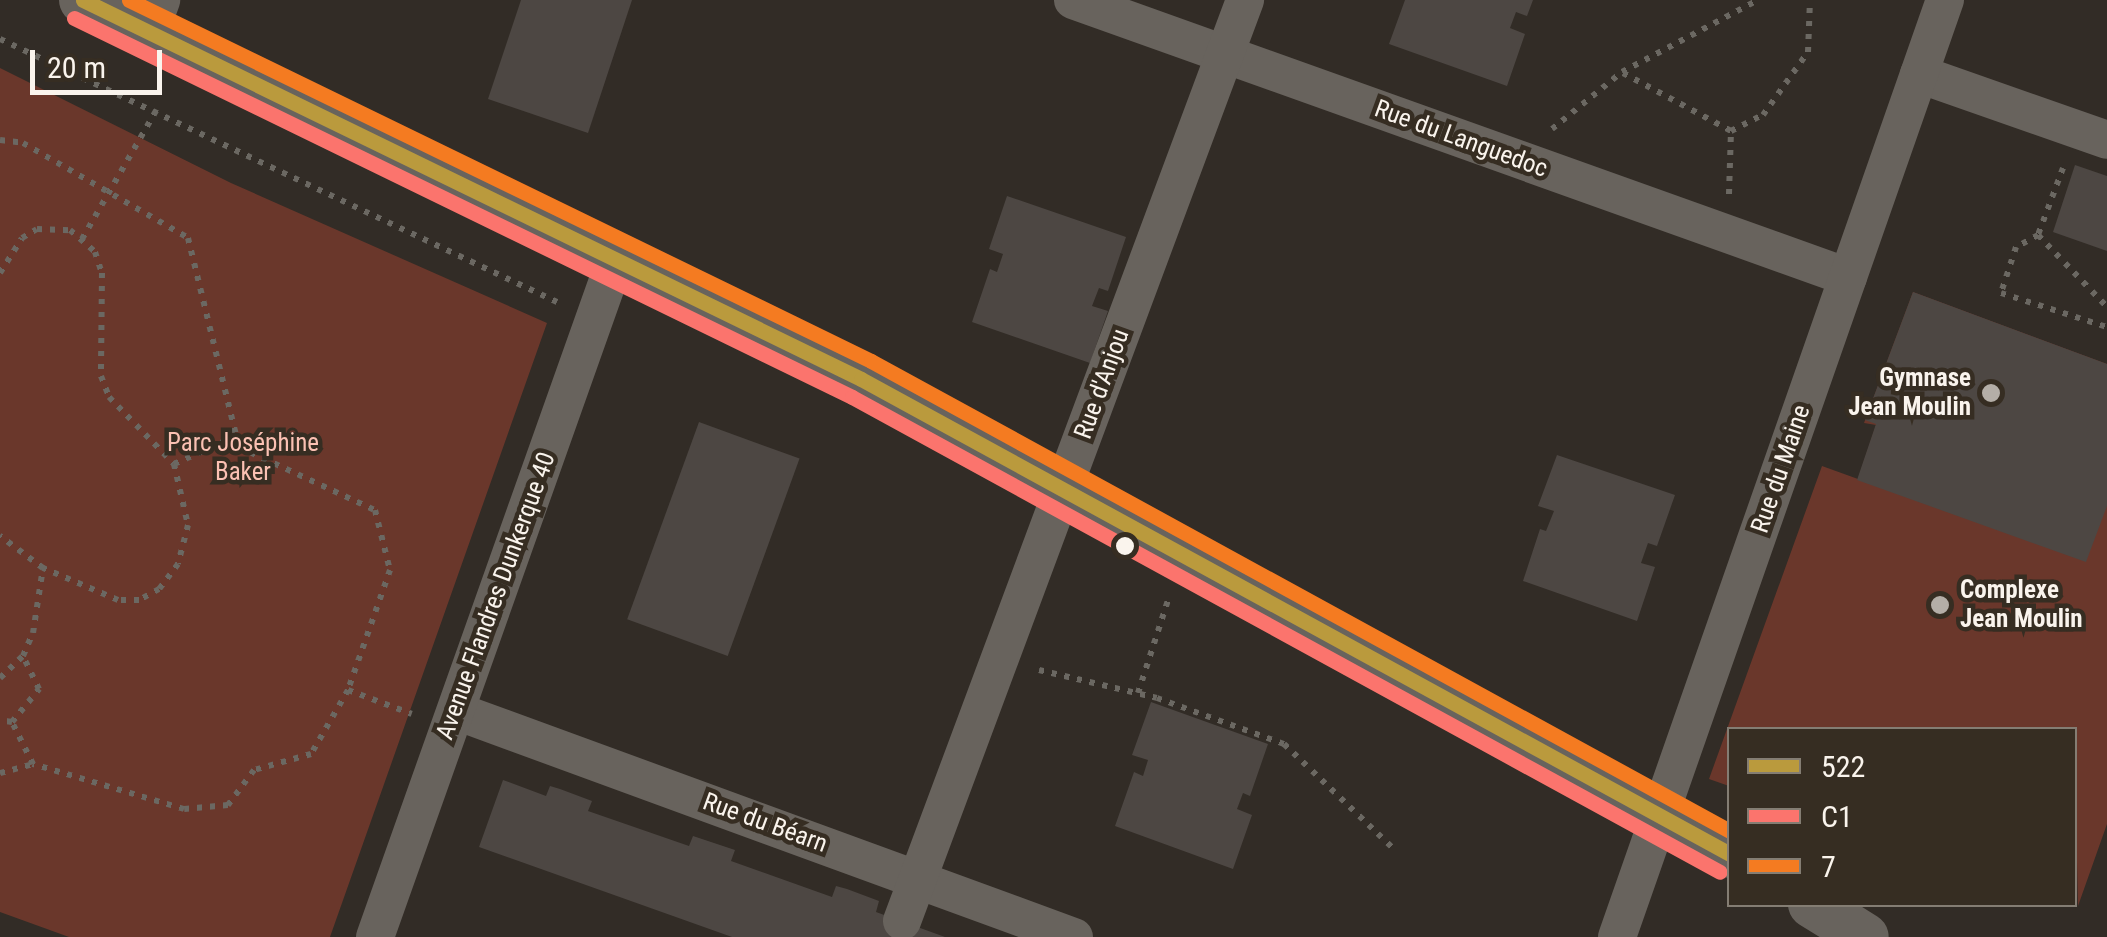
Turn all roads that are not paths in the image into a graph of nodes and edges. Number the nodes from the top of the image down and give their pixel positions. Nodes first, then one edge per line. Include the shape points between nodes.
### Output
1 (83, 0) edge
2 (1074, 0) edge
3 (1245, 0) edge
4 (1945, 0) edge
5 (156, 15) edge
6 (1225, 54) junction
7 (1919, 74) junction
8 (2092, 134) edge
9 (617, 255) junction
10 (1848, 277) junction
11 (1063, 489) junction
12 (452, 719) junction
13 (1661, 812) junction
14 (1727, 852) edge
15 (917, 880) junction
16 (1817, 907) edge
17 (902, 921) dead end
18 (375, 937) edge
19 (1074, 937) edge
20 (1618, 937) edge
21 (1865, 937) edge

1 - 5 street
2 - 6 street, Rue du Languedoc
3 - 6 street, Rue d'Anjou
4 - 7 street, Rue du Maine
5 - 9 street
6 - 10 street, Rue du Languedoc
6 - 11 street, Rue d'Anjou
7 - 8 street
7 - 10 street, Rue du Maine
9 - 11 street
9 - 12 street, Avenue Flandres Dunkerque 40
10 - 13 street, Rue du Maine
11 - 13 street
11 - 15 street, Rue d'Anjou
12 - 15 street, Rue du Béarn
12 - 18 street, Avenue Flandres Dunkerque 40
13 - 14 street
13 - 20 street, Rue du Maine
15 - 17 street, Rue d'Anjou
15 - 19 street, Rue du Béarn
16 - 21 street

